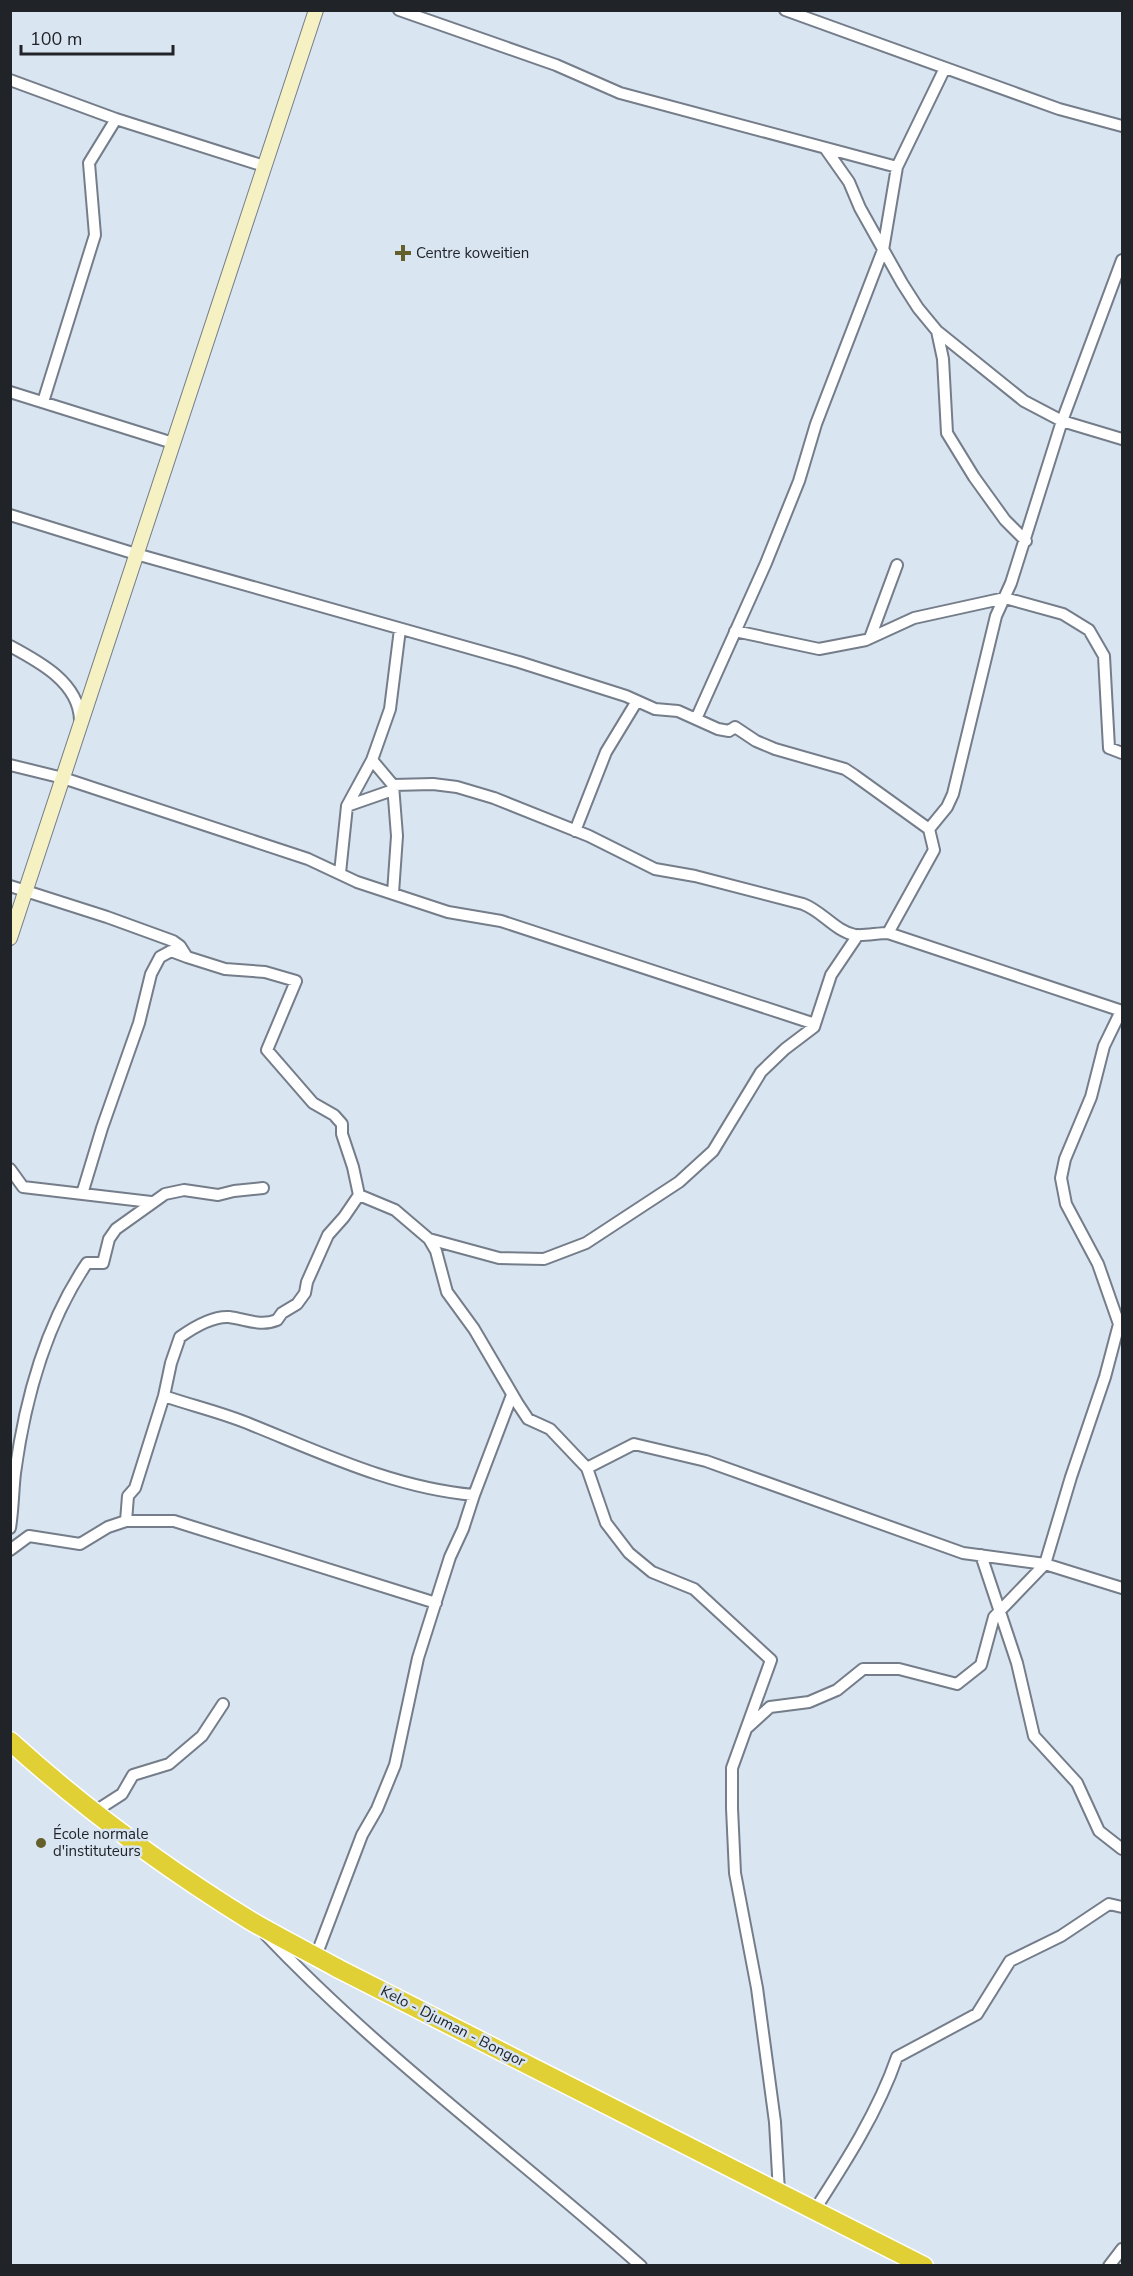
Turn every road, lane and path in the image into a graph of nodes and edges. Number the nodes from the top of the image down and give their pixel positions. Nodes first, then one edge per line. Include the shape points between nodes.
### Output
1 (316, 10) edge
2 (399, 10) edge
3 (785, 10) edge
4 (945, 68) junction
5 (10, 80) edge
6 (116, 119) junction
7 (1122, 126) edge
8 (825, 148) junction
9 (264, 166) junction
10 (897, 167) junction
11 (883, 250) junction
12 (1122, 260) edge
13 (938, 332) junction
14 (10, 392) edge
15 (43, 402) junction
16 (1062, 421) junction
17 (1122, 439) edge
18 (173, 443) junction
19 (10, 515) edge
20 (1026, 541) junction
21 (136, 554) junction
22 (897, 565) dead end
23 (1005, 598) junction
24 (400, 629) junction
25 (735, 631) junction
26 (870, 638) junction
27 (10, 646) edge
28 (637, 701) junction
29 (696, 719) junction
30 (80, 726) junction
31 (1122, 753) edge
32 (372, 760) junction
33 (10, 765) edge
34 (63, 778) junction
35 (393, 788) junction
36 (347, 806) junction
37 (928, 829) junction
38 (575, 831) junction
39 (340, 873) junction
40 (10, 886) edge
41 (26, 892) junction
42 (393, 893) junction
43 (888, 933) junction
44 (858, 935) junction
45 (10, 938) edge
46 (187, 957) junction
47 (1122, 1011) edge
48 (815, 1024) junction
49 (10, 1169) edge
50 (263, 1188) dead end
51 (82, 1194) junction
52 (359, 1195) junction
53 (151, 1202) junction
54 (429, 1239) junction
55 (512, 1395) junction
56 (164, 1396) junction
57 (587, 1468) junction
58 (474, 1495) junction
59 (126, 1521) junction
60 (10, 1528) edge
61 (10, 1550) edge
62 (981, 1555) junction
63 (1045, 1564) junction
64 (1122, 1588) edge
65 (436, 1602) junction
66 (1000, 1611) junction
67 (223, 1704) dead end
68 (747, 1727) junction
69 (10, 1741) edge
70 (94, 1812) junction
71 (1122, 1850) edge
72 (1122, 1907) edge
73 (253, 1922) junction
74 (316, 1956) junction
75 (779, 2192) junction
76 (814, 2211) junction
77 (1122, 2249) edge
78 (641, 2265) edge
79 (924, 2265) edge
80 (1109, 2265) edge

1 - 9 street
2 - 8 street via 556,65 620,93
3 - 4 street
4 - 7 street via 1059,109
4 - 10 street
5 - 6 street
6 - 9 street
6 - 15 street via 88,163 95,235
8 - 10 street
8 - 11 street via 849,182
9 - 18 street
10 - 11 street
11 - 13 street via 918,308
11 - 25 street via 816,424 799,482
12 - 16 street
13 - 16 street via 1024,401
13 - 20 street via 947,433 1005,520
14 - 15 street
15 - 18 street
16 - 17 street
16 - 20 street
18 - 21 street
19 - 21 street
20 - 23 street
21 - 24 street
21 - 30 street
22 - 26 street
23 - 26 street via 914,618
23 - 31 street via 1063,614 1089,630 1104,656 1109,748
23 - 37 street via 996,616 953,794
24 - 28 street
24 - 32 street via 390,709
25 - 26 street via 819,650
25 - 29 street
27 - 30 street via 57,675 80,707
28 - 29 street
28 - 38 street via 606,752
29 - 37 street via 718,729 735,727 775,749 845,769
30 - 34 street
32 - 35 street
32 - 36 street
33 - 34 street
34 - 39 street
34 - 41 street
35 - 36 street
35 - 38 street via 433,784 457,787
35 - 42 street via 397,836
36 - 39 street
37 - 43 street via 934,850
38 - 44 street via 655,869 803,904 843,931
39 - 42 street
40 - 41 street
41 - 45 street
41 - 46 street via 173,941
42 - 48 street via 448,912 501,921
43 - 44 street
43 - 47 street
44 - 48 street via 831,975
46 - 51 street via 171,951 160,957 151,974 139,1023
46 - 52 street via 225,969 265,972 296,981 267,1050 313,1103 342,1124
47 - 63 street via 1104,1047 1091,1097 1061,1178 1066,1204 1098,1264 1119,1324
48 - 54 street via 761,1072 713,1151 679,1182 586,1243 544,1258 522,1258 499,1257
49 - 51 street via 23,1187
50 - 53 street via 218,1195 174,1190
51 - 53 street
52 - 54 street via 395,1210
52 - 56 street via 328,1235 297,1304 272,1322 216,1318 185,1333 176,1349
53 - 60 street via 116,1229 103,1263 87,1263 47,1341 29,1398
54 - 55 street via 447,1292 474,1329
55 - 57 street via 528,1419 550,1429
55 - 58 street
56 - 58 street via 250,1424 338,1462 422,1486
56 - 59 street via 135,1488 128,1496
57 - 62 street via 634,1444 706,1461 963,1553
57 - 68 street via 606,1523 629,1553 652,1572 694,1589 771,1660
58 - 65 street
59 - 61 street via 80,1544 29,1536
59 - 65 street via 174,1521
62 - 63 street
62 - 66 street
63 - 64 street
63 - 66 street
65 - 74 street via 418,1658 395,1765 362,1835
66 - 68 street via 994,1617 981,1665 957,1684 899,1669 863,1669 837,1690 809,1702 770,1707
66 - 71 street via 1034,1736 1077,1783 1099,1831
67 - 70 street via 202,1736 170,1764 133,1775 122,1794
68 - 75 street via 732,1768 735,1873 757,1988 775,2122
69 - 70 highway, Kelo - Djuman - Bongor
70 - 73 highway, Kelo - Djuman - Bongor
72 - 76 street via 1109,1904 1061,1936 1010,1961 977,2014 897,2057 888,2083
73 - 74 highway, Kelo - Djuman - Bongor
73 - 78 street via 335,2006
74 - 75 highway, Kelo - Djuman - Bongor
75 - 76 highway, Kelo - Djuman - Bongor
76 - 79 highway, Kelo - Djuman - Bongor
77 - 80 street

